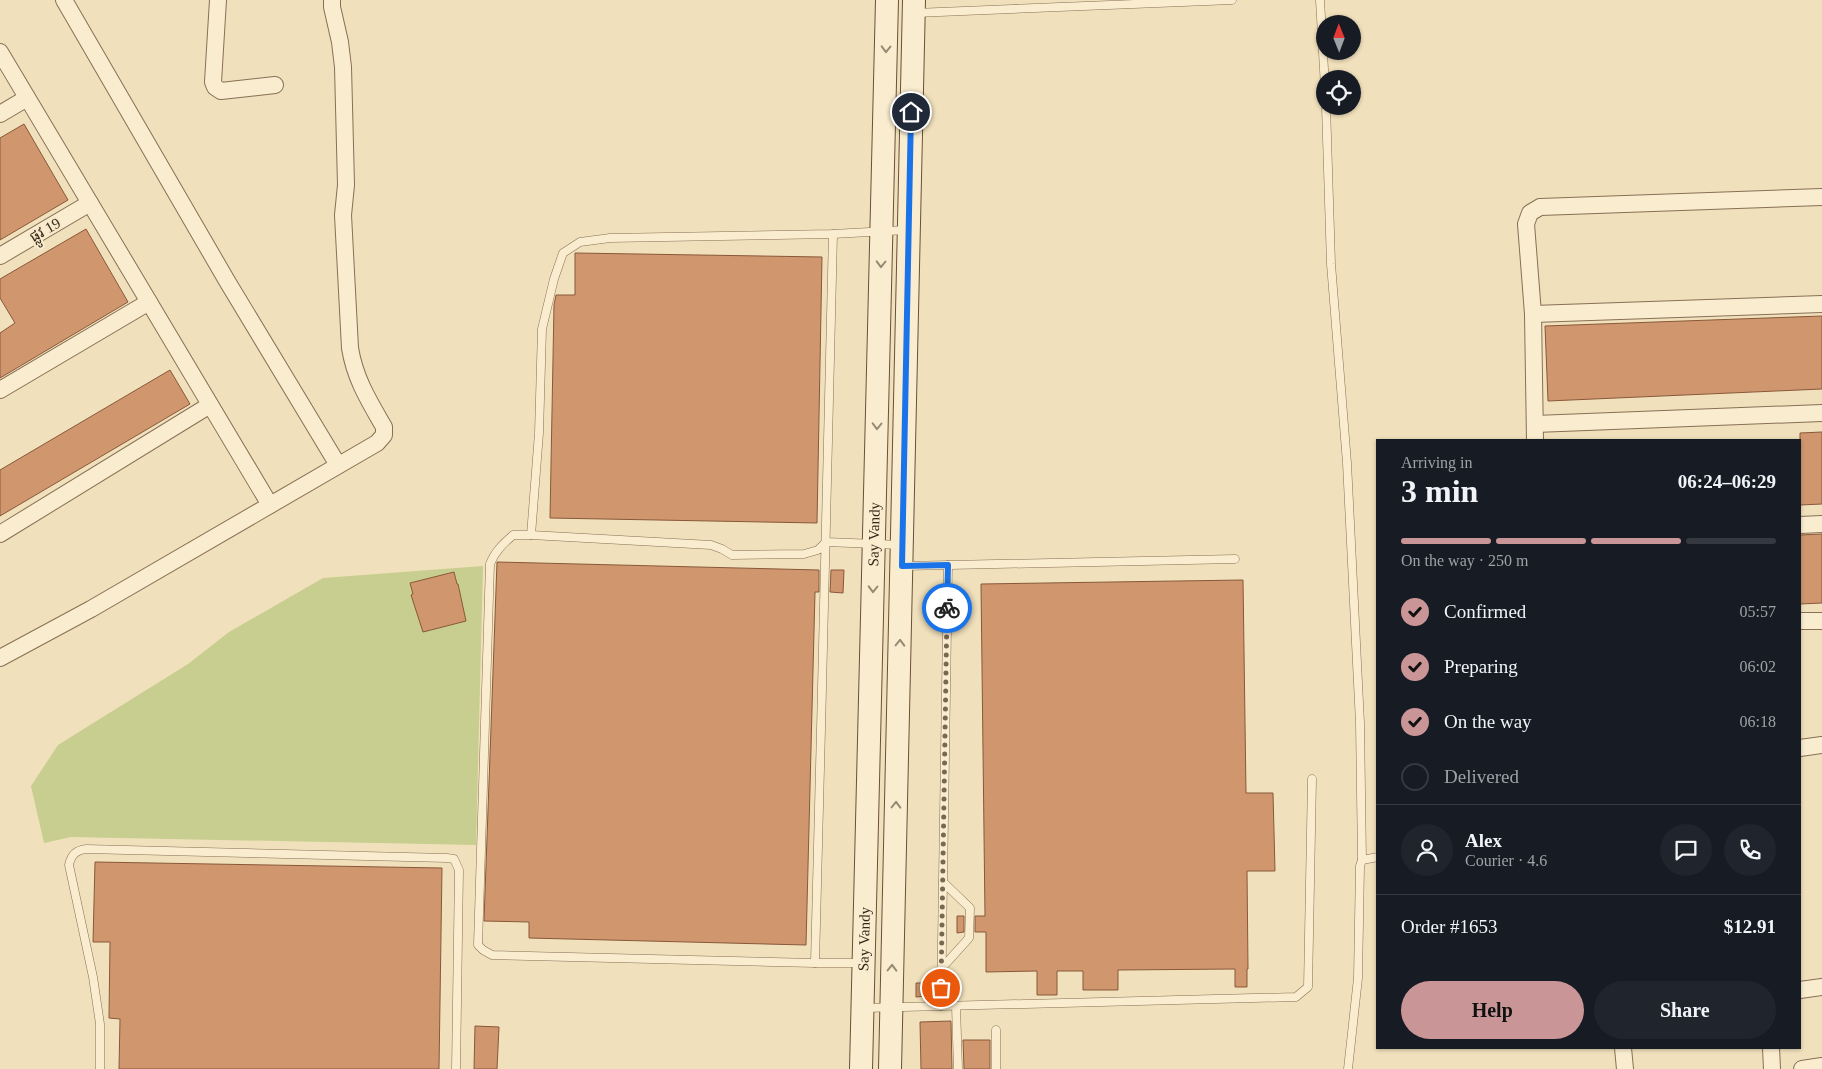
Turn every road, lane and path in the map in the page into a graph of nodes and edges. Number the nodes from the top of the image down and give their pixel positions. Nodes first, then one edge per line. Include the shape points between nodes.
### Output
1 (64, 0) edge
2 (218, 0) edge
3 (332, 0) edge
4 (887, 0) edge
5 (1232, 0) edge
6 (1320, 0) edge
7 (913, 7) edge
8 (0, 52) edge
9 (1324, 70) edge
10 (275, 85) dead end
11 (27, 98) junction
12 (0, 114) edge
13 (1326, 115) edge
14 (1822, 198) edge
15 (90, 203) junction
16 (882, 230) junction
17 (908, 230) junction
18 (833, 234) junction
19 (0, 256) edge
20 (149, 302) junction
21 (1822, 304) edge
22 (1533, 314) junction
23 (0, 390) edge
24 (210, 404) junction
25 (1822, 413) edge
26 (1535, 432) edge
27 (338, 466) junction
28 (270, 505) junction
29 (1822, 524) edge
30 (1801, 525) edge
31 (0, 534) edge
32 (531, 535) junction
33 (826, 542) junction
34 (874, 544) junction
35 (902, 556) junction
36 (1235, 559) dead end
37 (948, 565) junction
38 (1801, 621) edge
39 (1822, 621) edge
40 (0, 658) edge
41 (1822, 745) edge
42 (1801, 748) edge
43 (1312, 778) dead end
44 (1376, 857) edge
45 (1362, 860) junction
46 (942, 882) junction
47 (815, 962) junction
48 (864, 963) junction
49 (941, 969) junction
50 (1822, 987) edge
51 (1801, 990) edge
52 (941, 1006) junction
53 (956, 1006) junction
54 (863, 1008) junction
55 (891, 1008) junction
56 (996, 1030) dead end
57 (1623, 1049) edge
58 (1771, 1049) edge
59 (1822, 1066) edge
60 (100, 1069) edge
61 (456, 1069) edge
62 (861, 1069) edge
63 (890, 1069) edge
64 (958, 1069) edge
65 (996, 1069) edge
66 (1348, 1069) edge
67 (1625, 1069) edge
68 (1772, 1069) edge
69 (1802, 1069) edge

1 - 27 street
2 - 10 street via 215,87 221,91
3 - 27 street via 343,67 346,185 343,215 350,348 360,385 384,428 384,435 377,443
4 -> 16 street, Say Vandy
5 - 7 lane
6 - 9 lane
7 - 17 street, Say Vandy
8 - 11 street
11 - 12 street
11 - 15 street
13 - 45 lane via 1331,264 1347,463 1360,713
14 - 22 street via 1540,206 1530,213 1526,224
15 - 19 street, ផ្លូវ 19
15 - 20 street
16 - 17 lane
16 - 18 lane
16 -> 34 street, Say Vandy
17 - 35 street, Say Vandy
18 - 32 lane via 610,238 580,242 563,253 542,329 539,433
18 - 33 lane
20 - 23 street
20 - 24 street
21 - 22 street
22 - 26 street
24 - 28 street
24 - 31 street
25 - 26 street
27 - 28 street
28 - 40 street
29 - 30 street
32 - 33 lane via 711,545 732,555 804,554 818,550
32 - 47 lane via 513,535 494,554 490,564 478,945 492,955
33 - 34 lane
33 - 47 lane
34 - 35 lane
34 -> 48 street, Say Vandy
35 - 37 lane
55 -> 35 street, Say Vandy
36 - 37 lane
37 - 46 lane
38 - 39 street
41 - 42 street
43 - 53 lane via 1308,987 1296,997
44 - 45 lane
45 - 66 lane via 1358,978
46 - 49 lane
46 - 49 lane via 970,908 970,918 969,938
47 - 48 lane
48 - 54 street, Say Vandy
49 - 52 lane
50 - 51 street
52 - 53 lane
52 - 55 lane
53 - 64 lane
54 - 55 lane
54 - 62 street, Say Vandy
55 - 63 street, Say Vandy
56 - 65 lane
57 - 67 street
58 - 68 street
59 - 69 street
60 - 61 lane via 100,1024 93,977 69,865 79,849 454,859 459,870

